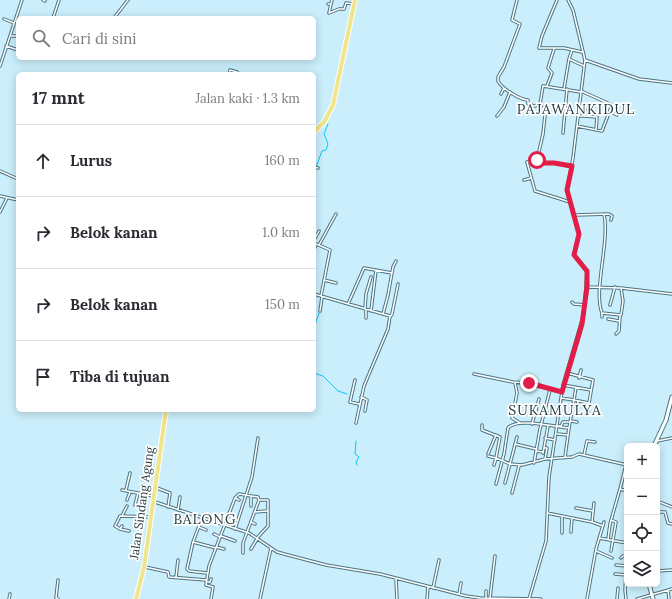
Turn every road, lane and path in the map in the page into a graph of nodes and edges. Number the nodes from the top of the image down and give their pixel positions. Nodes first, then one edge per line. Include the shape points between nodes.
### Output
1 (22, 0) edge
2 (59, 0) edge
3 (128, 0) edge
4 (332, 0) edge
5 (517, 0) edge
6 (557, 0) edge
7 (568, 0) edge
8 (354, 2) edge
9 (328, 4) dead end
10 (331, 4) junction
11 (16, 16) edge
12 (54, 16) edge
13 (116, 16) edge
14 (16, 17) edge
15 (4, 19) dead end
16 (14, 23) junction
17 (10, 36) junction
18 (16, 36) edge
19 (6, 46) junction
20 (16, 49) edge
21 (554, 49) junction
22 (2, 50) dead end
23 (572, 50) junction
24 (5, 51) junction
25 (582, 52) junction
26 (569, 59) junction
27 (585, 60) junction
28 (0, 66) edge
29 (584, 66) junction
30 (672, 83) edge
31 (547, 86) junction
32 (504, 88) junction
33 (564, 89) junction
34 (567, 89) junction
35 (510, 92) junction
36 (581, 92) junction
37 (501, 94) dead end
38 (540, 105) junction
39 (579, 109) junction
40 (610, 111) junction
41 (616, 115) dead end
42 (497, 116) dead end
43 (578, 116) junction
44 (584, 116) junction
45 (577, 126) junction
46 (316, 128) edge
47 (596, 131) junction
48 (563, 133) dead end
49 (537, 160) junction
50 (572, 166) junction
51 (0, 171) edge
52 (16, 178) edge
53 (531, 178) junction
54 (524, 180) dead end
55 (0, 196) edge
56 (8, 198) junction
57 (16, 200) edge
58 (570, 202) junction
59 (0, 212) edge
60 (336, 214) dead end
61 (604, 214) junction
62 (575, 215) junction
63 (611, 220) dead end
64 (318, 231) dead end
65 (316, 239) edge
66 (316, 244) edge
67 (319, 245) junction
68 (396, 261) dead end
69 (376, 270) junction
70 (392, 272) junction
71 (371, 277) dead end
72 (324, 280) junction
73 (336, 283) dead end
74 (398, 284) dead end
75 (587, 287) junction
76 (601, 287) junction
77 (615, 287) junction
78 (622, 288) junction
79 (672, 294) edge
80 (316, 295) edge
81 (322, 297) junction
82 (572, 302) dead end
83 (348, 304) junction
84 (585, 305) junction
85 (610, 305) dead end
86 (366, 310) junction
87 (320, 311) dead end
88 (371, 311) junction
89 (602, 313) junction
90 (383, 314) junction
91 (620, 315) junction
92 (390, 317) junction
93 (602, 317) dead end
94 (366, 318) dead end
95 (608, 319) dead end
96 (619, 321) junction
97 (616, 334) dead end
98 (581, 370) dead end
99 (566, 373) junction
100 (474, 374) dead end
101 (579, 378) junction
102 (355, 380) dead end
103 (514, 383) junction
104 (563, 385) junction
105 (576, 387) junction
106 (550, 390) junction
107 (591, 390) junction
108 (562, 392) junction
109 (672, 397) edge
110 (361, 398) junction
111 (561, 398) junction
112 (539, 399) dead end
113 (574, 400) junction
114 (578, 401) junction
115 (589, 403) junction
116 (359, 404) junction
117 (577, 409) dead end
118 (365, 411) dead end
119 (588, 411) dead end
120 (166, 412) edge
121 (549, 413) dead end
122 (559, 415) junction
123 (570, 421) junction
124 (577, 422) dead end
125 (356, 423) dead end
126 (520, 423) junction
127 (532, 424) junction
128 (482, 425) dead end
129 (541, 425) junction
130 (548, 426) junction
131 (558, 427) junction
132 (569, 428) junction
133 (556, 434) junction
134 (496, 435) junction
135 (568, 435) junction
136 (517, 437) dead end
137 (258, 438) dead end
138 (545, 438) junction
139 (672, 438) edge
140 (556, 440) junction
141 (595, 442) dead end
142 (655, 443) edge
143 (658, 443) edge
144 (515, 444) junction
145 (544, 448) junction
146 (536, 450) junction
147 (584, 455) junction
148 (565, 457) junction
149 (496, 458) junction
150 (553, 458) junction
151 (544, 459) junction
152 (502, 462) junction
153 (534, 463) junction
154 (494, 464) dead end
155 (510, 464) junction
156 (519, 465) junction
157 (624, 465) edge
158 (130, 473) dead end
159 (624, 473) edge
160 (505, 483) dead end
161 (496, 484) dead end
162 (154, 487) junction
163 (620, 489) junction
164 (122, 490) dead end
165 (126, 490) junction
166 (624, 490) edge
167 (130, 491) junction
168 (138, 493) junction
169 (512, 493) dead end
170 (246, 495) junction
171 (153, 496) junction
172 (251, 496) junction
173 (180, 498) dead end
174 (235, 498) junction
175 (127, 500) dead end
176 (240, 500) dead end
177 (259, 500) junction
178 (660, 501) edge
179 (153, 502) junction
180 (594, 503) dead end
181 (135, 505) dead end
182 (126, 506) dead end
183 (251, 506) dead end
184 (168, 507) junction
185 (672, 507) edge
186 (576, 508) dead end
187 (178, 510) junction
188 (267, 511) junction
189 (255, 512) junction
190 (593, 512) junction
191 (660, 512) edge
192 (547, 513) junction
193 (122, 516) junction
194 (562, 516) junction
195 (150, 517) junction
196 (202, 518) junction
197 (572, 518) junction
198 (611, 520) junction
199 (251, 522) junction
200 (592, 522) junction
201 (604, 522) dead end
202 (255, 524) dead end
203 (672, 524) edge
204 (122, 526) dead end
205 (225, 526) junction
206 (603, 526) junction
207 (198, 527) junction
208 (120, 529) junction
209 (235, 529) junction
210 (206, 530) dead end
211 (129, 531) dead end
212 (246, 532) junction
213 (571, 532) dead end
214 (562, 533) dead end
215 (214, 534) dead end
216 (220, 536) junction
217 (257, 538) junction
218 (599, 538) junction
219 (608, 539) junction
220 (613, 540) junction
221 (235, 541) dead end
222 (193, 542) junction
223 (624, 542) edge
224 (216, 547) junction
225 (271, 548) junction
226 (224, 549) dead end
227 (251, 549) dead end
228 (596, 551) junction
229 (611, 551) dead end
230 (243, 553) dead end
231 (495, 556) dead end
232 (624, 556) edge
233 (612, 558) dead end
234 (620, 558) dead end
235 (178, 560) dead end
236 (439, 560) dead end
237 (616, 565) dead end
238 (624, 566) edge
239 (144, 567) junction
240 (672, 570) edge
241 (660, 571) edge
242 (207, 573) junction
243 (615, 574) dead end
244 (624, 575) edge
245 (176, 577) junction
246 (395, 578) junction
247 (211, 579) dead end
248 (58, 580) dead end
249 (206, 581) junction
250 (461, 583) dead end
251 (428, 586) junction
252 (625, 587) edge
253 (650, 587) edge
254 (433, 588) junction
255 (672, 589) edge
256 (624, 590) junction
257 (668, 590) junction
258 (486, 591) dead end
259 (10, 594) dead end
260 (459, 594) junction
261 (652, 597) edge
262 (473, 598) edge
263 (486, 598) edge
264 (490, 598) edge
265 (494, 598) edge
266 (505, 598) edge
267 (512, 598) edge
268 (523, 598) edge
269 (529, 598) edge
270 (9, 599) edge
271 (57, 599) edge
272 (136, 599) edge
273 (211, 599) edge
274 (260, 599) edge
275 (397, 599) edge
276 (427, 599) edge
277 (480, 599) edge
278 (539, 599) edge
279 (587, 599) edge
280 (617, 599) edge
281 (626, 599) edge
282 (639, 599) edge
283 (669, 599) edge

1 - 11 street
2 - 12 street
3 - 13 street
4 - 10 street
5 - 32 street via 512,20 520,24 498,77 499,84
6 - 21 street via 539,46 541,49
7 - 25 street via 573,10
8 - 10 street via 346,3 344,9 339,8 329,13
8 - 46 main road via 334,102 326,119
9 - 10 street
14 - 16 street
15 - 16 street
16 - 17 street
17 - 18 street
17 - 19 street
19 - 20 street
19 - 24 street
21 - 23 street
21 - 31 street via 548,68 552,73
22 - 24 street
23 - 25 street
23 - 26 street
24 - 28 street
25 - 27 street
26 - 29 street
26 - 33 street
27 - 29 street
27 - 30 street via 639,79
29 - 36 street
31 - 33 street
31 - 38 street via 543,86
32 - 35 street
32 - 37 street
33 - 34 street
34 - 36 street
34 - 48 street
35 - 38 street via 528,100 528,104
35 - 42 street
36 - 39 street
36 - 40 street via 612,104
38 - 49 street via 545,118
39 - 43 street
39 - 44 street via 586,110
40 - 41 street
40 - 47 street via 602,131
43 - 44 street
43 - 45 street
44 - 47 street via 597,117
45 - 47 street
45 - 50 street
49 - 50 street via 539,163
49 - 53 street via 527,162
50 - 58 street via 567,187
51 - 52 street
53 - 54 street
53 - 58 street via 535,191
55 - 56 street
56 - 57 street
56 - 59 street
58 - 62 street
60 - 67 street
61 - 62 street
61 - 63 street via 611,214
61 - 76 street via 605,249
62 - 75 street via 579,237 574,255 587,271
64 - 65 street
66 - 67 street
67 - 72 street via 330,250
68 - 70 street
69 - 70 street
69 - 83 street via 364,268
69 - 88 street
70 - 90 street
71 - 86 street via 366,294
72 - 73 street
72 - 81 street
74 - 92 street
75 - 76 street
75 - 84 street
76 - 77 street
76 - 89 street
77 - 78 street
77 - 85 street
78 - 79 street
78 - 91 street
80 - 81 street
81 - 83 street
81 - 87 street
82 - 84 street
83 - 86 street
84 - 99 street
86 - 88 street
86 - 94 street
88 - 90 street
89 - 91 street
89 - 93 street
90 - 92 street
91 - 96 street
92 - 110 street via 388,329 370,369
95 - 96 street
96 - 97 street via 619,332
98 - 101 street
99 - 101 street
99 - 104 street
100 - 103 street
101 - 107 street via 593,380
102 - 116 street via 350,402
103 - 106 street via 529,383
103 - 126 street via 517,393 512,418
104 - 105 street
104 - 108 street
105 - 107 street
105 - 113 street
106 - 108 street
106 - 129 street
107 - 115 street
108 - 111 street
109 - 142 main road via 666,420
110 - 116 street
110 - 118 street via 367,400
111 - 113 street
111 - 122 street
112 - 127 street
113 - 114 street
113 - 123 street
114 - 115 street
114 - 117 street
115 - 119 street
116 - 125 street
120 - 162 main road, Jalan Sindang Agung
121 - 122 street
122 - 131 street
123 - 124 street
123 - 131 street via 563,422 562,426
123 - 132 street
126 - 127 street
126 - 152 street via 509,427
127 - 129 street
128 - 134 street via 482,430
129 - 130 street
129 - 146 street
130 - 131 street
130 - 138 street
131 - 132 street
131 - 133 street
132 - 135 street
133 - 135 street
133 - 140 street
134 - 149 street via 500,438
134 - 149 street via 488,455
135 - 148 street
136 - 144 street
137 - 170 street
138 - 140 street
138 - 145 street
139 - 143 street
140 - 150 street
141 - 147 street via 587,441
144 - 146 street
144 - 155 street
145 - 146 street via 543,452
145 - 151 street via 547,448
146 - 153 street
147 - 148 street
147 - 157 street
148 - 150 street
149 - 152 street
149 - 154 street
150 - 151 street
150 - 192 street
151 - 153 street
152 - 155 street
152 - 161 street
153 - 156 street
155 - 156 street
155 - 160 street
156 - 169 street
158 - 165 street
159 - 163 street
162 - 171 main road, Jalan Sindang Agung
162 - 184 street via 169,493
163 - 166 street
163 - 198 street
164 - 165 street
165 - 167 street
167 - 168 street
167 - 175 street
168 - 171 street
168 - 181 street
170 - 172 street
170 - 174 street via 238,494
170 - 209 street
171 - 179 main road, Jalan Sindang Agung
172 - 177 street
172 - 183 street
173 - 187 street
174 - 176 street
174 - 205 street
177 - 188 street via 268,500
177 - 189 street
178 - 185 street
179 - 184 street
179 - 195 main road, Jalan Sindang Agung
180 - 190 street
182 - 193 street
184 - 187 street
186 - 190 street
187 - 196 street
188 - 189 street
188 - 217 street via 268,526
189 - 199 street
190 - 200 street
191 - 203 street via 665,512 668,523
192 - 194 street
192 - 269 street via 546,541
193 - 195 street
193 - 208 street via 118,518 115,526
194 - 197 street
194 - 214 street
195 - 239 main road, Jalan Sindang Agung
196 - 205 street
196 - 207 street
197 - 200 street
197 - 213 street
198 - 219 street
198 - 220 street via 616,522
199 - 202 street
199 - 212 street
200 - 206 street
201 - 206 street
204 - 208 street
205 - 209 street
205 - 216 street
206 - 218 street
207 - 210 street
207 - 222 street
208 - 211 street
209 - 212 street
212 - 217 street
212 - 230 street
215 - 216 street
216 - 221 street
216 - 224 street
217 - 225 street
217 - 227 street
218 - 219 street
218 - 228 street
219 - 220 street
220 - 223 street
220 - 229 street
222 - 224 street
222 - 242 street via 187,570
224 - 226 street
224 - 242 street
225 - 246 street via 317,563
225 - 274 street
228 - 233 street
228 - 279 street
231 - 264 street
232 - 234 street
235 - 245 street
236 - 254 street
237 - 238 street
239 - 245 street via 168,572 169,576
239 - 272 main road, Jalan Sindang Agung
240 - 241 street
242 - 249 street
243 - 244 street
245 - 249 street
246 - 251 street
246 - 275 street
247 - 249 street via 210,582
248 - 271 street
249 - 273 street via 206,585 213,587
250 - 260 street
251 - 254 street
251 - 276 street
252 - 256 street
253 - 261 main road
254 - 260 street
255 - 257 street
256 - 280 street via 618,590
256 - 281 street
257 - 261 street
257 - 283 street
258 - 263 street
259 - 270 street
260 - 262 street
261 - 282 street
262 - 277 street
263 - 264 street
263 - 277 street
264 - 265 street
265 - 266 street
266 - 267 street
267 - 268 street
268 - 269 street
269 - 278 street

